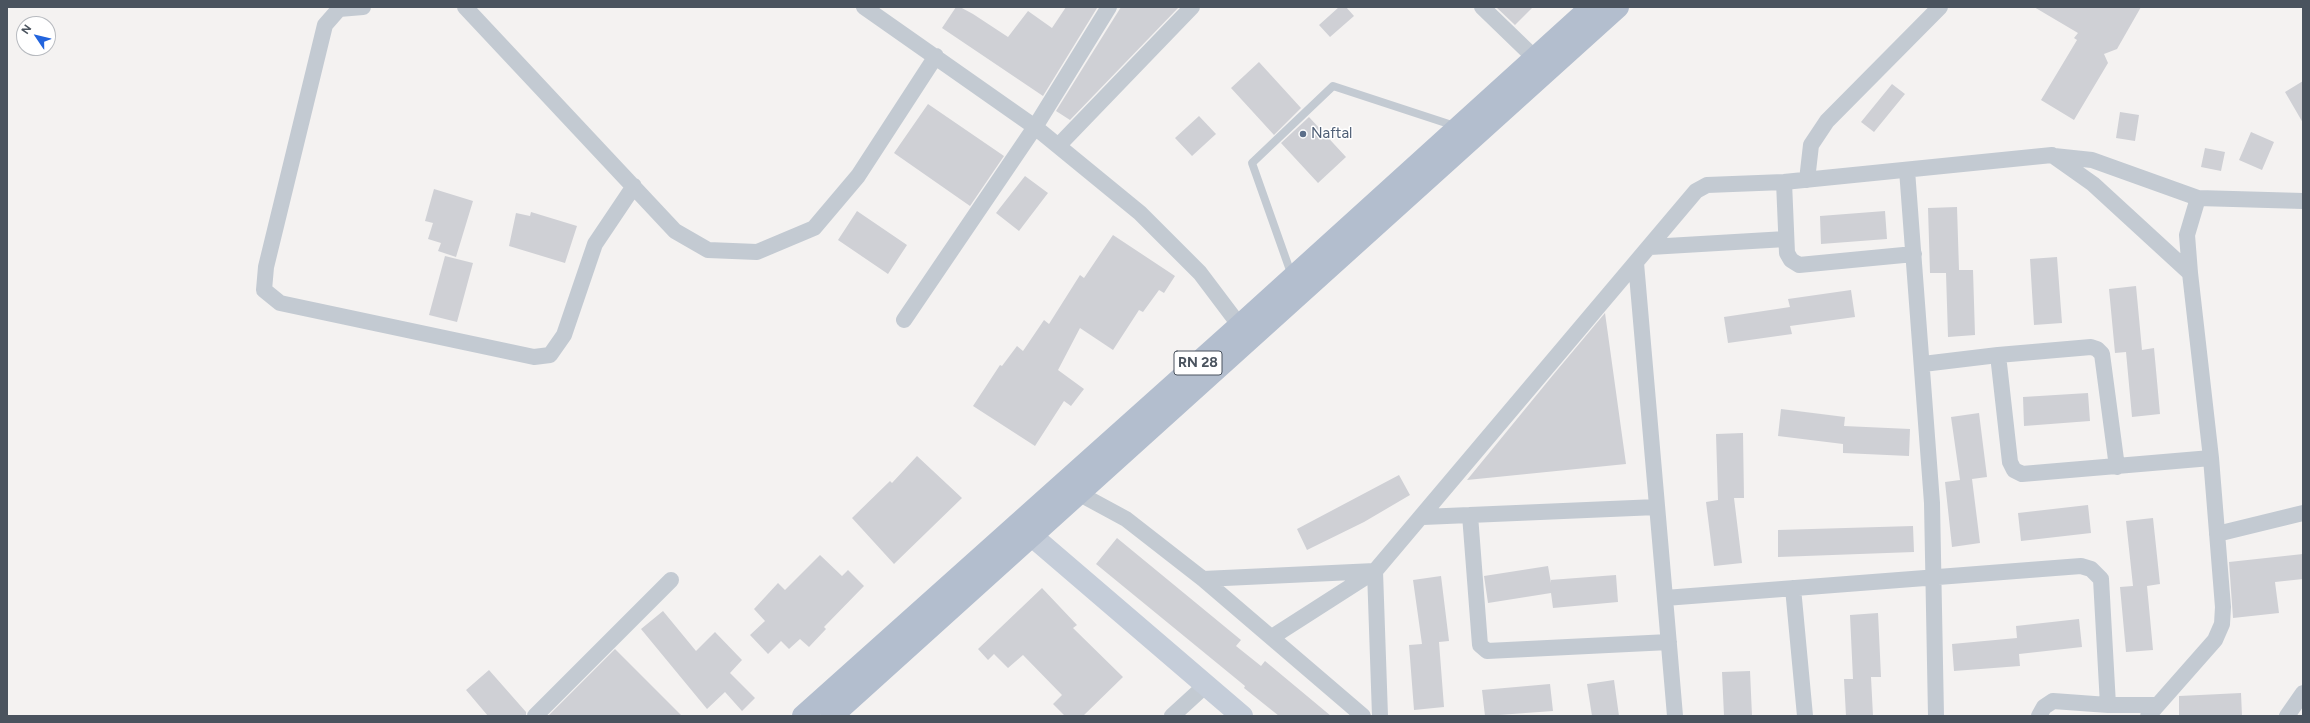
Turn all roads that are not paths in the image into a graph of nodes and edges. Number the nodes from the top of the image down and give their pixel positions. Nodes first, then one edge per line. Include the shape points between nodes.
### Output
1 (364, 7) edge
2 (465, 7) edge
3 (864, 7) edge
4 (1109, 7) edge
5 (1192, 7) edge
6 (1482, 7) edge
7 (1591, 7) edge
8 (1618, 7) edge
9 (1940, 7) edge
10 (936, 56) junction
11 (1541, 64) junction
12 (1035, 127) junction
13 (1458, 127) junction
14 (1059, 145) junction
15 (2052, 156) junction
16 (1907, 170) junction
17 (1807, 180) junction
18 (1784, 182) junction
19 (634, 186) junction
20 (2198, 198) junction
21 (2303, 200) edge
22 (1786, 239) junction
23 (1650, 247) junction
24 (1914, 254) junction
25 (1636, 264) junction
26 (2190, 274) junction
27 (1292, 276) junction
28 (904, 320) dead end
29 (1244, 332) junction
30 (1998, 355) junction
31 (1923, 364) junction
32 (2211, 458) junction
33 (2117, 466) junction
34 (1078, 493) junction
35 (1657, 507) junction
36 (2303, 513) edge
37 (1470, 514) junction
38 (1422, 516) junction
39 (1025, 529) junction
40 (2217, 534) junction
41 (1375, 571) junction
42 (1934, 577) junction
43 (1203, 578) junction
44 (671, 580) dead end
45 (1793, 588) junction
46 (1665, 598) junction
47 (1272, 636) junction
48 (1669, 642) junction
49 (1207, 684) junction
50 (2303, 693) edge
51 (2108, 705) junction
52 (2152, 710) edge
53 (536, 716) edge
54 (803, 716) edge
55 (832, 716) edge
56 (1172, 716) edge
57 (1242, 716) edge
58 (1363, 716) edge
59 (1380, 716) edge
60 (1675, 716) edge
61 (1805, 716) edge
62 (1936, 716) edge
63 (2039, 716) edge
64 (2287, 716) edge

1 - 19 street via 339,9 326,25 266,267 264,290 280,303 534,357 550,354 564,336 595,244
2 - 19 street
3 - 10 street
4 - 12 street
5 - 14 street
6 - 11 street
7 - 11 main road, RN 28
8 - 11 main road, RN 28
9 - 17 street via 1827,121 1810,145
10 - 12 street
10 - 19 street via 858,176 814,228 756,252 708,250 675,231
11 - 13 main road, RN 28
11 - 29 main road, RN 28
12 - 14 street
12 - 28 street
13 - 27 main road, RN 28
13 - 27 lane via 1333,86 1252,163
14 - 29 street via 1140,213 1200,274
15 - 16 street
15 - 20 street via 2092,160
15 - 26 street via 2093,184
16 - 17 street
16 - 24 street
17 - 18 street
18 - 22 street
18 - 23 street via 1707,185 1696,191
20 - 21 street
20 - 26 street via 2187,235
22 - 23 street
22 - 24 street via 1791,260 1799,265
23 - 25 street
24 - 31 street
25 - 35 street
25 - 38 street
26 - 32 street
27 - 29 main road, RN 28
29 - 34 main road, RN 28
29 - 39 main road, RN 28
30 - 31 street
30 - 33 street via 2091,347 2097,349 2102,354
30 - 33 street via 2010,462 2014,470 2022,474
31 - 42 street
32 - 33 street
32 - 40 street
34 - 39 main road, RN 28
34 - 43 street via 1126,519
35 - 37 street
35 - 46 street
36 - 40 street
37 - 38 street
37 - 48 street via 1480,645 1488,651
38 - 41 street
39 - 49 main road
39 - 54 main road, RN 28
39 - 55 main road, RN 28
40 - 52 street via 2222,624 2215,640
41 - 43 street
41 - 47 street
41 - 59 street
42 - 45 street
42 - 51 street via 2081,566 2091,569 2100,579
42 - 62 street
43 - 47 street
44 - 53 street
45 - 46 street
45 - 61 street
46 - 48 street
47 - 58 street
48 - 60 street
49 - 56 street
49 - 57 main road
50 - 64 street
51 - 52 street
51 - 63 street via 2053,701 2044,707

